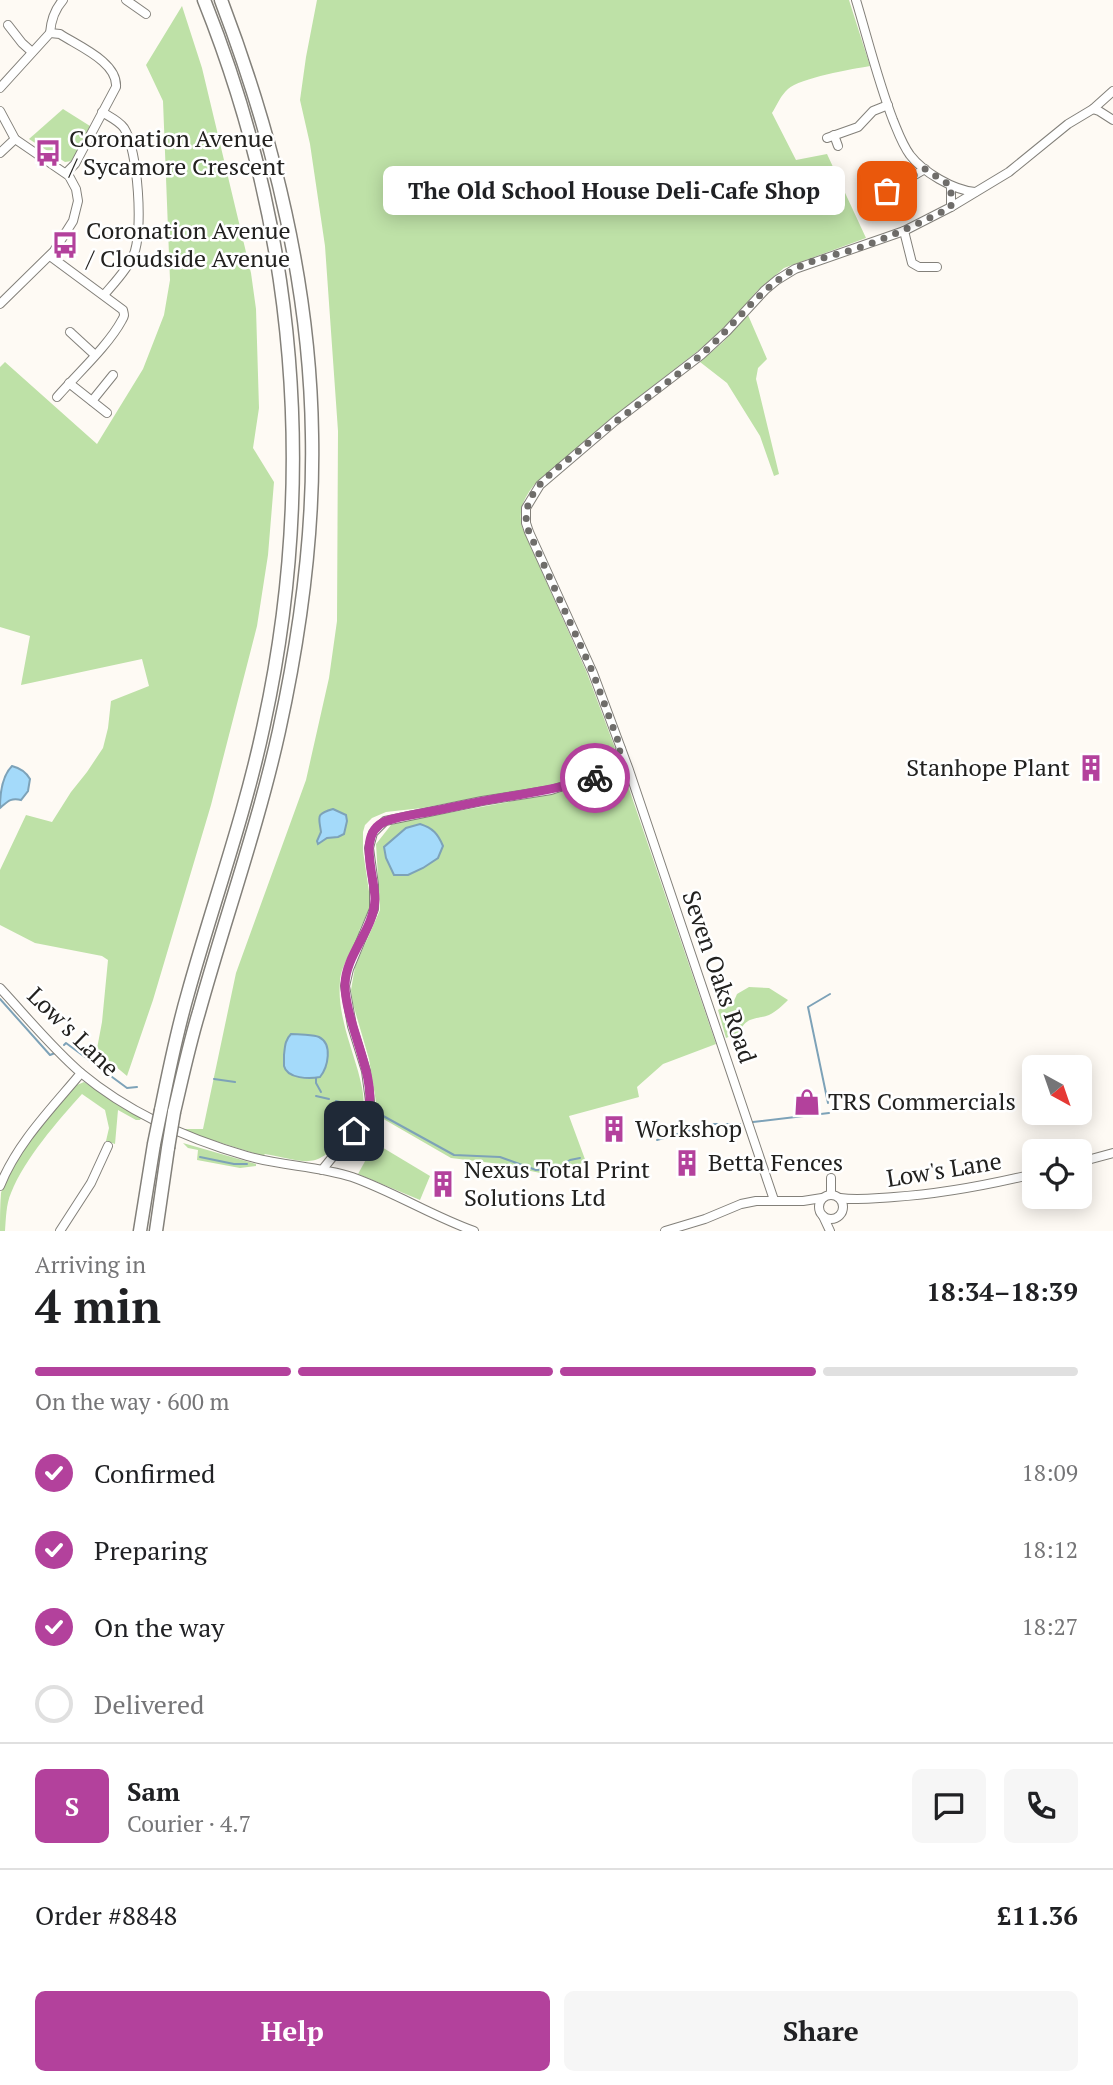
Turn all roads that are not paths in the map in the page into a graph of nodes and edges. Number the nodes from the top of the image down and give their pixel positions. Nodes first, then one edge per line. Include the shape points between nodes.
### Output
1 (63, 0) edge
2 (126, 0) edge
3 (204, 0) edge
4 (221, 0) edge
5 (856, 0) edge
6 (146, 13) dead end
7 (8, 25) dead end
8 (50, 33) junction
9 (32, 52) junction
10 (0, 88) edge
11 (1113, 91) edge
12 (888, 105) junction
13 (1093, 109) junction
14 (0, 111) edge
15 (103, 112) junction
16 (1113, 120) edge
17 (15, 139) junction
18 (838, 146) dead end
19 (0, 153) edge
20 (925, 169) junction
21 (66, 173) junction
22 (951, 186) junction
23 (887, 191) dead end
24 (975, 192) junction
25 (951, 207) junction
26 (904, 231) junction
27 (50, 256) junction
28 (938, 267) dead end
29 (104, 295) junction
30 (0, 303) edge
31 (70, 332) dead end
32 (95, 355) junction
33 (113, 375) dead end
34 (69, 383) junction
35 (57, 397) dead end
36 (92, 401) junction
37 (107, 413) dead end
38 (621, 749) junction
39 (627, 766) junction
40 (604, 774) junction
41 (0, 988) edge
42 (81, 1073) junction
43 (108, 1146) dead end
44 (1113, 1153) edge
45 (1092, 1159) edge
46 (322, 1170) junction
47 (1022, 1177) edge
48 (831, 1178) dead end
49 (0, 1186) edge
50 (831, 1196) junction
51 (774, 1200) junction
52 (803, 1201) junction
53 (858, 1201) junction
54 (843, 1209) junction
55 (821, 1213) junction
56 (837, 1217) junction
57 (680, 1229) edge
58 (60, 1231) edge
59 (141, 1231) edge
60 (156, 1231) edge
61 (474, 1231) edge
62 (667, 1231) edge
63 (830, 1231) edge

1 - 8 street
2 - 6 street
3 - 59 highway, bridge via 246,119 274,239 288,337 294,492 284,607 265,723 188,992 161,1110
4 - 60 highway, bridge via 272,153 295,261 308,372 311,505 294,652 279,730 198,1014 174,1112
5 - 12 street
7 - 9 street
8 - 9 street
8 - 15 street via 72,41 114,72 116,87
9 - 10 street
11 - 13 street, Seven Oaks Road
12 - 18 street via 873,111 861,125 831,137
12 - 20 street via 908,152
13 - 16 street
13 - 24 street, Seven Oaks Road
14 - 17 street
15 - 21 street
15 - 29 street via 123,127 128,137 138,199 134,256
17 - 19 street
17 - 21 street
20 - 22 street
20 - 23 street
21 - 27 street via 78,201 70,227
22 - 24 street
22 - 25 street
24 - 25 street, Seven Oaks Road
25 - 26 street, Seven Oaks Road
26 - 28 street via 912,263
26 - 38 street, Seven Oaks Road via 813,261 777,280 701,355 584,447 530,499 526,508 529,532 593,673
27 - 29 street
27 - 30 street
29 - 32 street via 124,316
31 - 32 street
32 - 34 street
33 - 36 street
34 - 35 street
34 - 36 street
36 - 37 street
38 - 39 street, Seven Oaks Road
38 - 40 street
39 - 40 street
39 - 51 street, Seven Oaks Road
40 - 46 street via 551,790 385,821 373,833 369,848 374,909 345,986 366,1071 369,1107
41 - 42 street, Low's Lane
42 - 46 street, Low's Lane via 124,1104 184,1136 248,1156
42 - 49 street via 24,1143
43 - 58 street
44 - 45 street
46 - 61 street, Low's Lane via 377,1187
47 - 53 street, Low's Lane via 967,1189
48 - 50 street
50 - 52 street, Low's Lane
50 - 53 street, Low's Lane
50 - 54 street
50 - 55 street via 819,1203
51 - 52 street, Low's Lane
51 - 57 street, Low's Lane via 741,1204
52 - 55 street, Low's Lane
53 - 54 street, Low's Lane
54 - 56 street, Low's Lane
55 - 56 street, Low's Lane via 830,1219
55 - 63 street
56 - 63 street
57 - 62 street, Low's Lane

